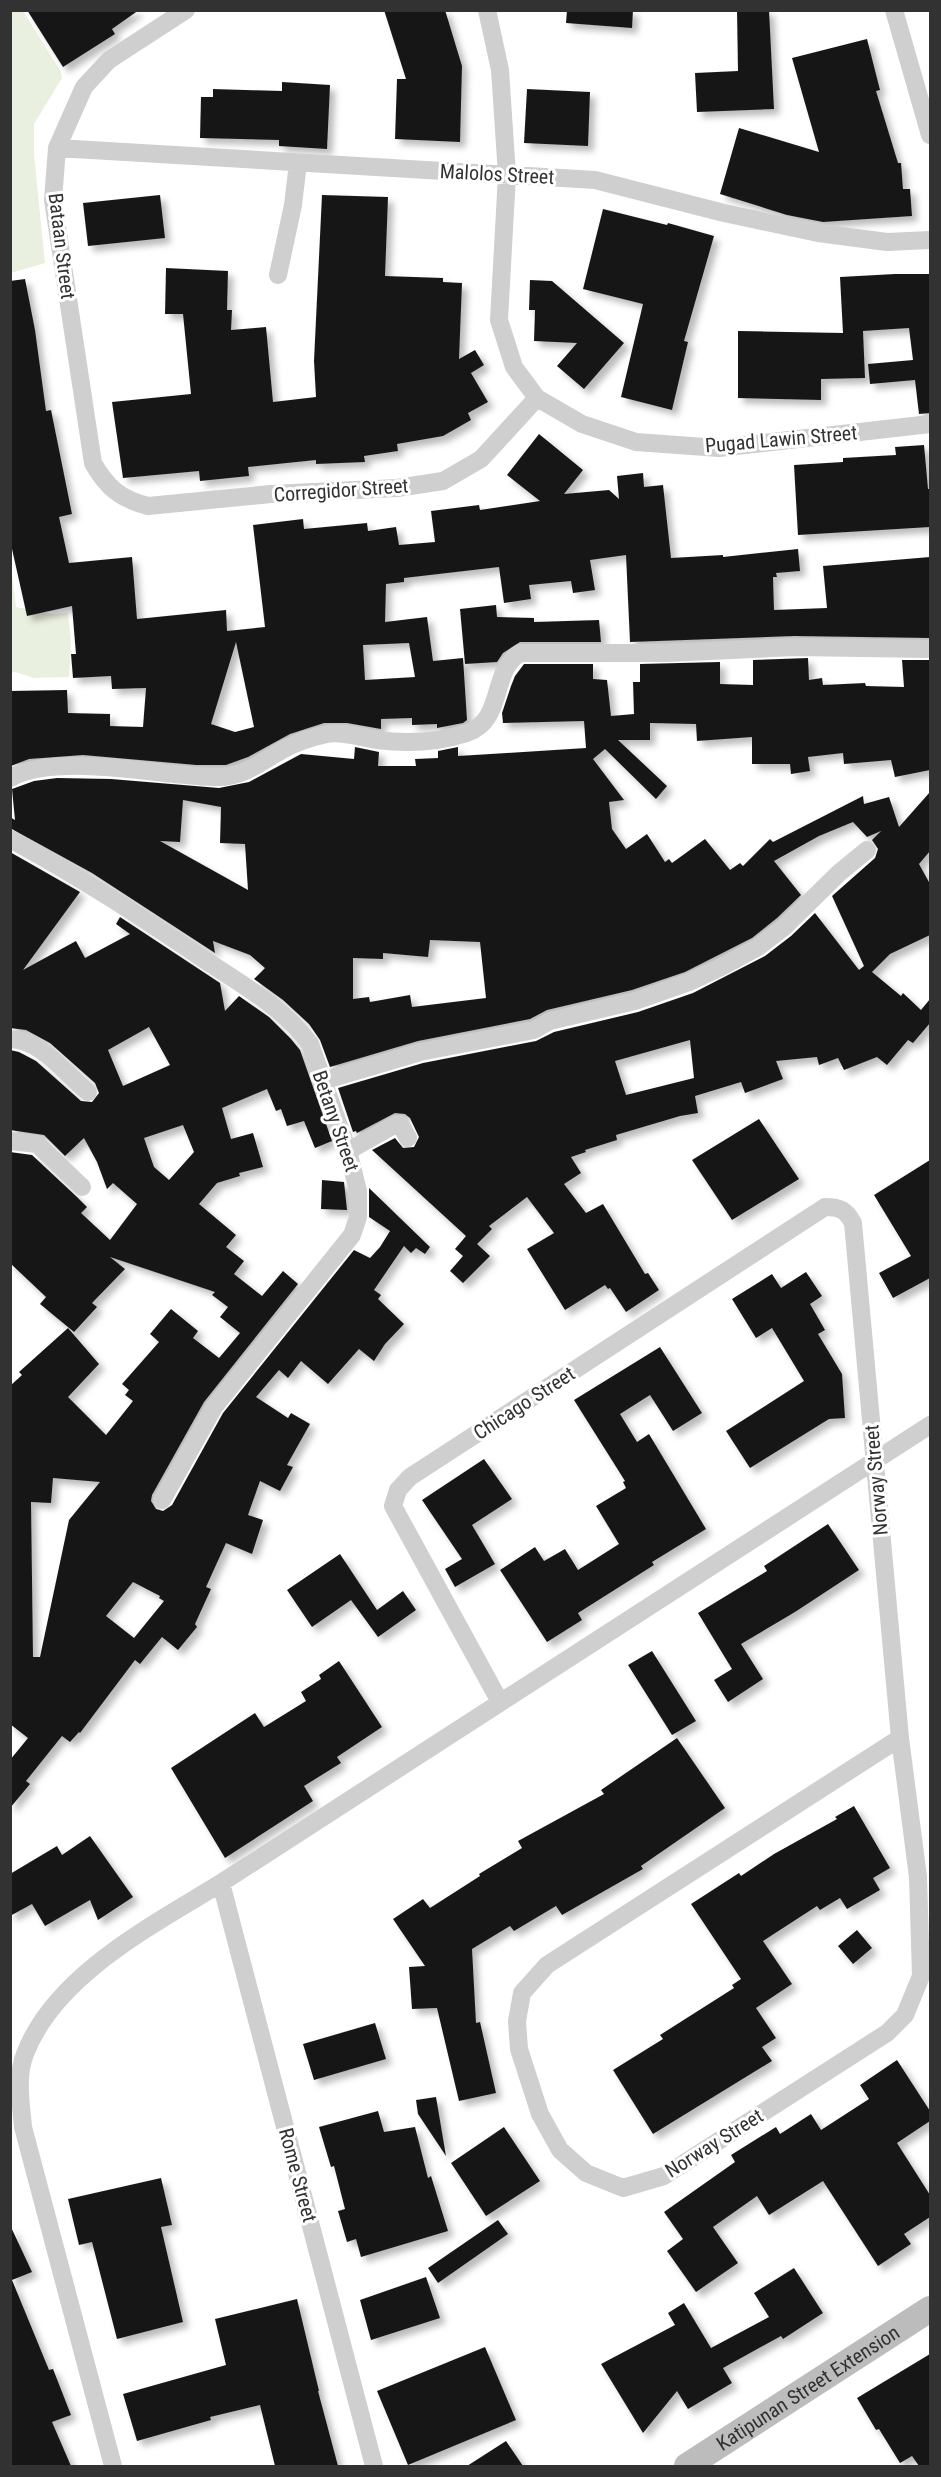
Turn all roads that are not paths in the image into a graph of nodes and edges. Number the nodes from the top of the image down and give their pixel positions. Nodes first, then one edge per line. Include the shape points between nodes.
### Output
1 (186, 10) edge
2 (487, 10) edge
3 (894, 10) edge
4 (930, 135) edge
5 (57, 148) junction
6 (298, 164) junction
7 (507, 175) junction
8 (930, 240) edge
9 (278, 275) dead end
10 (537, 398) junction
11 (930, 424) edge
12 (116, 494) joint
13 (930, 648) edge
14 (10, 778) edge
15 (10, 839) edge
16 (867, 850) dead end
17 (10, 1039) edge
18 (322, 1081) junction
19 (88, 1092) dead end
20 (408, 1138) dead end
21 (10, 1142) edge
22 (348, 1151) junction
23 (81, 1187) dead end
24 (853, 1223) joint
25 (930, 1425) edge
26 (874, 1462) junction
27 (162, 1500) dead end
28 (500, 1702) junction
29 (900, 1738) junction
30 (221, 1883) junction
31 (930, 2309) edge
32 (113, 2466) edge
33 (374, 2466) edge
34 (687, 2466) edge

1 - 5 street, Bataan Street via 110,60 84,87
2 - 7 street, Pugad Lawin Street via 500,70
3 - 4 street
5 - 6 street, Malolos Street
5 - 12 street, Bataan Street via 53,200 93,463
6 - 7 street, Malolos Street
6 - 9 street
7 - 8 street, Malolos Street via 595,180 818,233 887,242
7 - 10 street, Pugad Lawin Street via 500,320 514,367
10 - 11 street, Pugad Lawin Street via 582,424 636,442 719,448
10 - 12 street, Corregidor Street via 481,459 443,481 397,488 271,494 148,506
13 - 14 street via 520,653 503,670 486,720 470,732 429,742 379,741 330,733 285,748 244,773 220,777 114,768 60,768 21,772
15 - 18 street, Betany Street via 112,897 252,991 301,1030
16 - 18 street via 758,947 689,982 634,1001 550,1021 534,1030 420,1053
17 - 19 street via 38,1048
18 - 22 street, Betany Street
20 - 22 street via 400,1124 396,1124
21 - 23 street via 37,1144
22 - 27 street, Betany Street via 358,1191 358,1217 352,1235 214,1407
24 - 26 street, Norway Street
24 - 28 street, Chicago Street via 847,1212 825,1207 410,1477 398,1490 393,1506
25 - 26 street
26 - 28 street
26 - 29 street, Norway Street
28 - 30 street
29 - 29 street, Norway Street via 918,1877 921,1976 905,2015 887,2033 664,2176 623,2188 586,2173 560,2150 540,2114 519,2049 517,2021 522,1993 547,1965
30 - 32 street via 110,1952 40,2025 24,2056 20,2092 23,2127
30 - 33 street, Rome Street
31 - 34 street, Katipunan Street Extension

